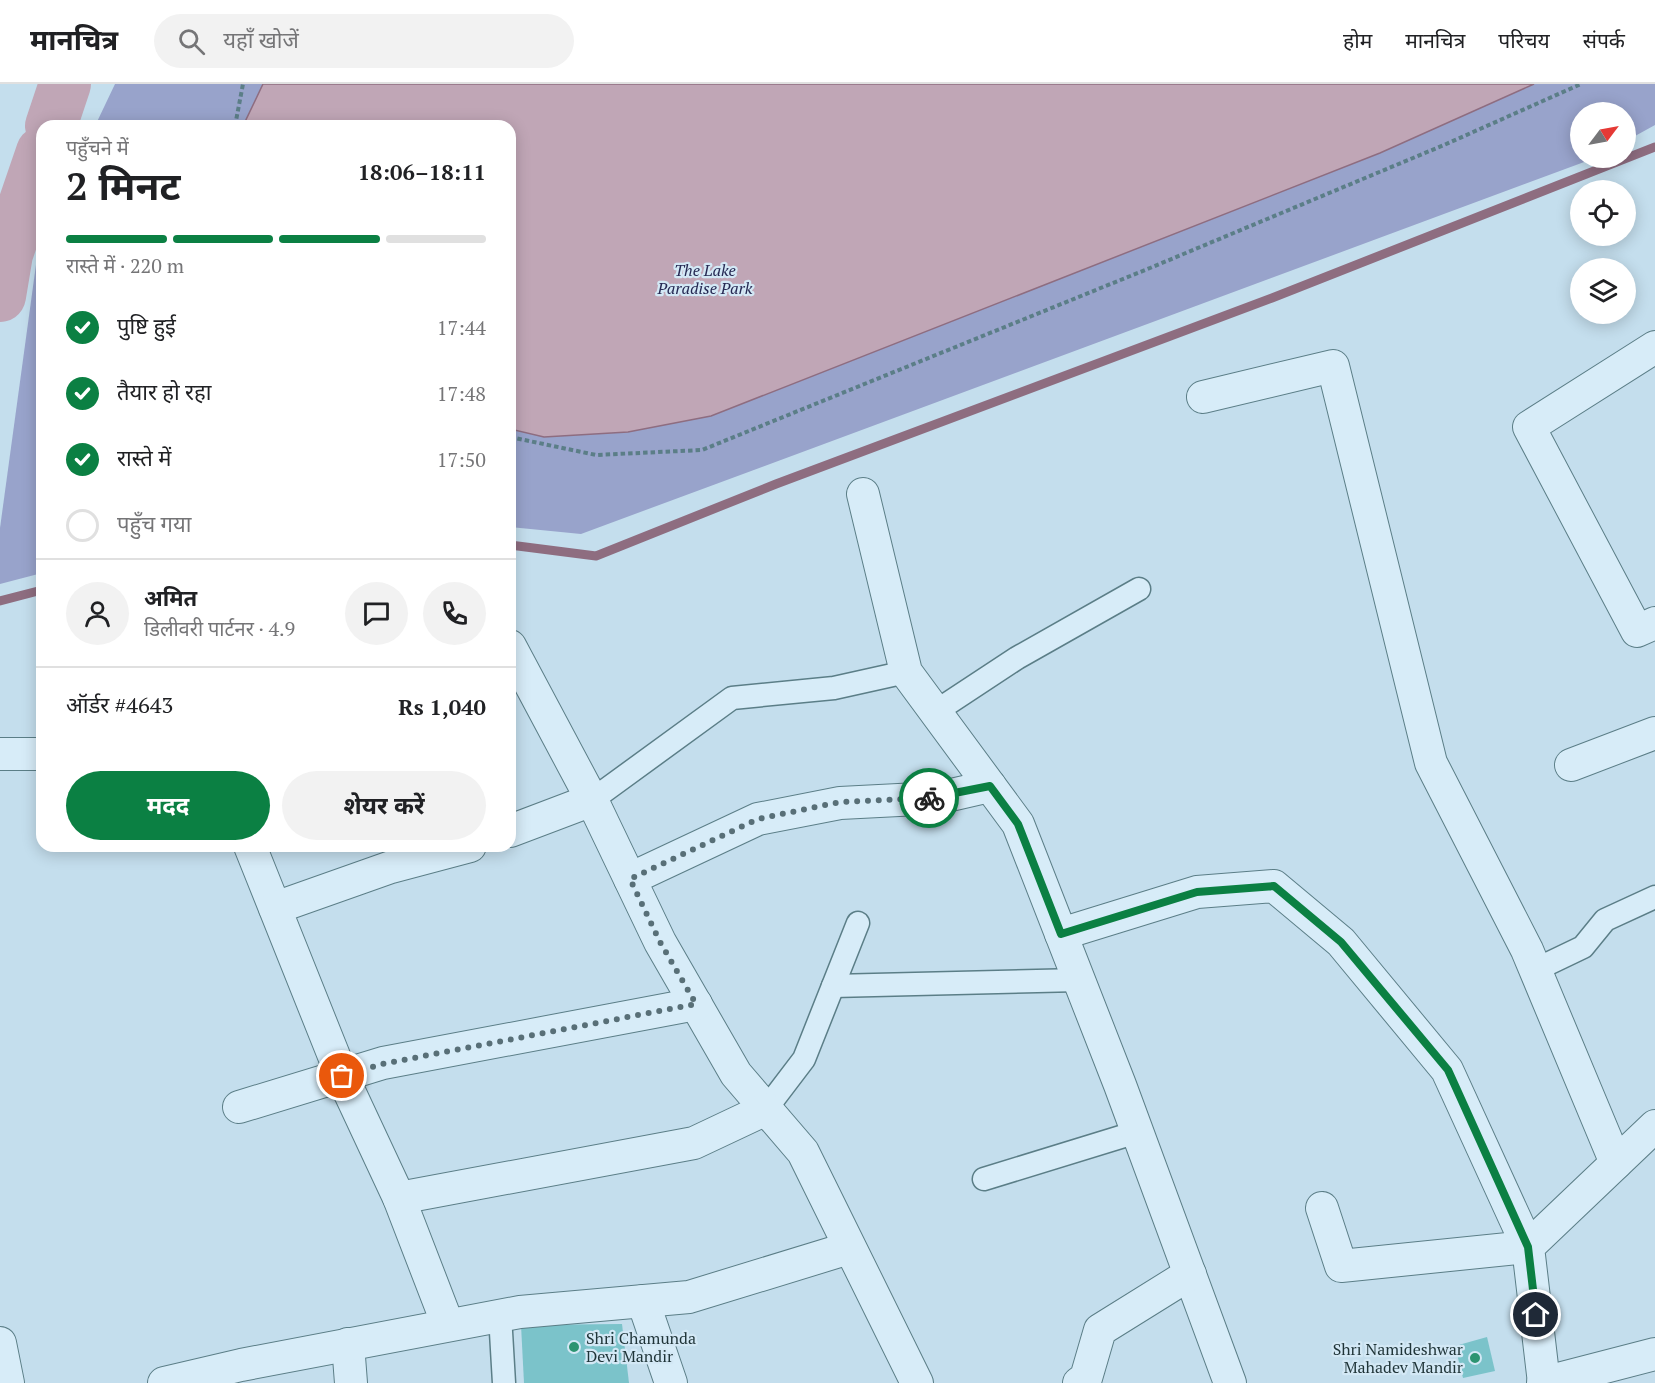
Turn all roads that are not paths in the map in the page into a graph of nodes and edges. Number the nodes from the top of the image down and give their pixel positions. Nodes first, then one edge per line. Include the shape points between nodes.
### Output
1 (1655, 347) edge
2 (1203, 397) dead end
3 (862, 494) dead end
4 (1139, 589) dead end
5 (1655, 623) edge
6 (516, 657) edge
7 (906, 672) junction
8 (935, 712) junction
9 (1655, 733) edge
10 (0, 754) edge
11 (36, 754) edge
12 (1571, 765) dead end
13 (990, 786) junction
14 (592, 800) junction
15 (516, 829) edge
16 (252, 852) edge
17 (447, 852) edge
18 (630, 879) junction
19 (1655, 897) edge
20 (275, 908) junction
21 (858, 923) dead end
22 (1061, 934) junction
23 (1535, 970) junction
24 (1079, 980) junction
25 (833, 986) junction
26 (696, 1004) junction
27 (342, 1076) junction
28 (239, 1107) dead end
29 (766, 1110) junction
30 (1655, 1126) edge
31 (1137, 1132) junction
32 (1616, 1163) junction
33 (984, 1179) dead end
34 (399, 1198) junction
35 (1322, 1208) dead end
36 (1528, 1247) junction
37 (849, 1248) junction
38 (1190, 1274) junction
39 (643, 1301) junction
40 (500, 1316) junction
41 (448, 1325) junction
42 (0, 1342) edge
43 (348, 1344) junction
44 (1655, 1354) edge
45 (184, 1381) edge
46 (666, 1382) edge
47 (8, 1383) edge
48 (351, 1383) edge
49 (504, 1383) edge
50 (917, 1383) edge
51 (1079, 1383) edge
52 (1230, 1383) edge
53 (1544, 1383) edge

1 - 5 street via 1529,427 1637,631
2 - 23 street via 1333,366 1431,764
3 - 7 street
4 - 8 street via 1017,658
6 - 14 street
7 - 8 street
7 - 14 street via 834,688 732,698
8 - 13 street
9 - 12 street
10 - 11 street
13 - 18 street via 938,798 840,802 758,819
13 - 22 street via 1018,824
14 - 15 street
14 - 18 street
16 - 20 street
17 - 20 street via 391,867
18 - 26 street
19 - 23 street via 1605,920 1583,947
20 - 27 street
21 - 25 street
22 - 24 street
22 - 36 street via 1197,892 1274,886 1341,942 1448,1070
23 - 32 street
24 - 25 street
24 - 31 street
25 - 29 street via 804,1059
26 - 27 street via 382,1064
26 - 29 street via 735,1074
27 - 28 street
27 - 34 street
29 - 34 street via 694,1143
29 - 37 street via 803,1152
30 - 32 street
31 - 33 street
31 - 38 street
32 - 36 street
34 - 41 street
35 - 36 street via 1341,1266
36 - 53 street
37 - 39 street via 689,1297
37 - 50 street
38 - 51 street via 1100,1330 1086,1378
38 - 52 street
39 - 40 street
39 - 46 street
40 - 41 street
40 - 49 street
41 - 43 street
42 - 47 street
43 - 45 street
43 - 48 street
44 - 53 street

